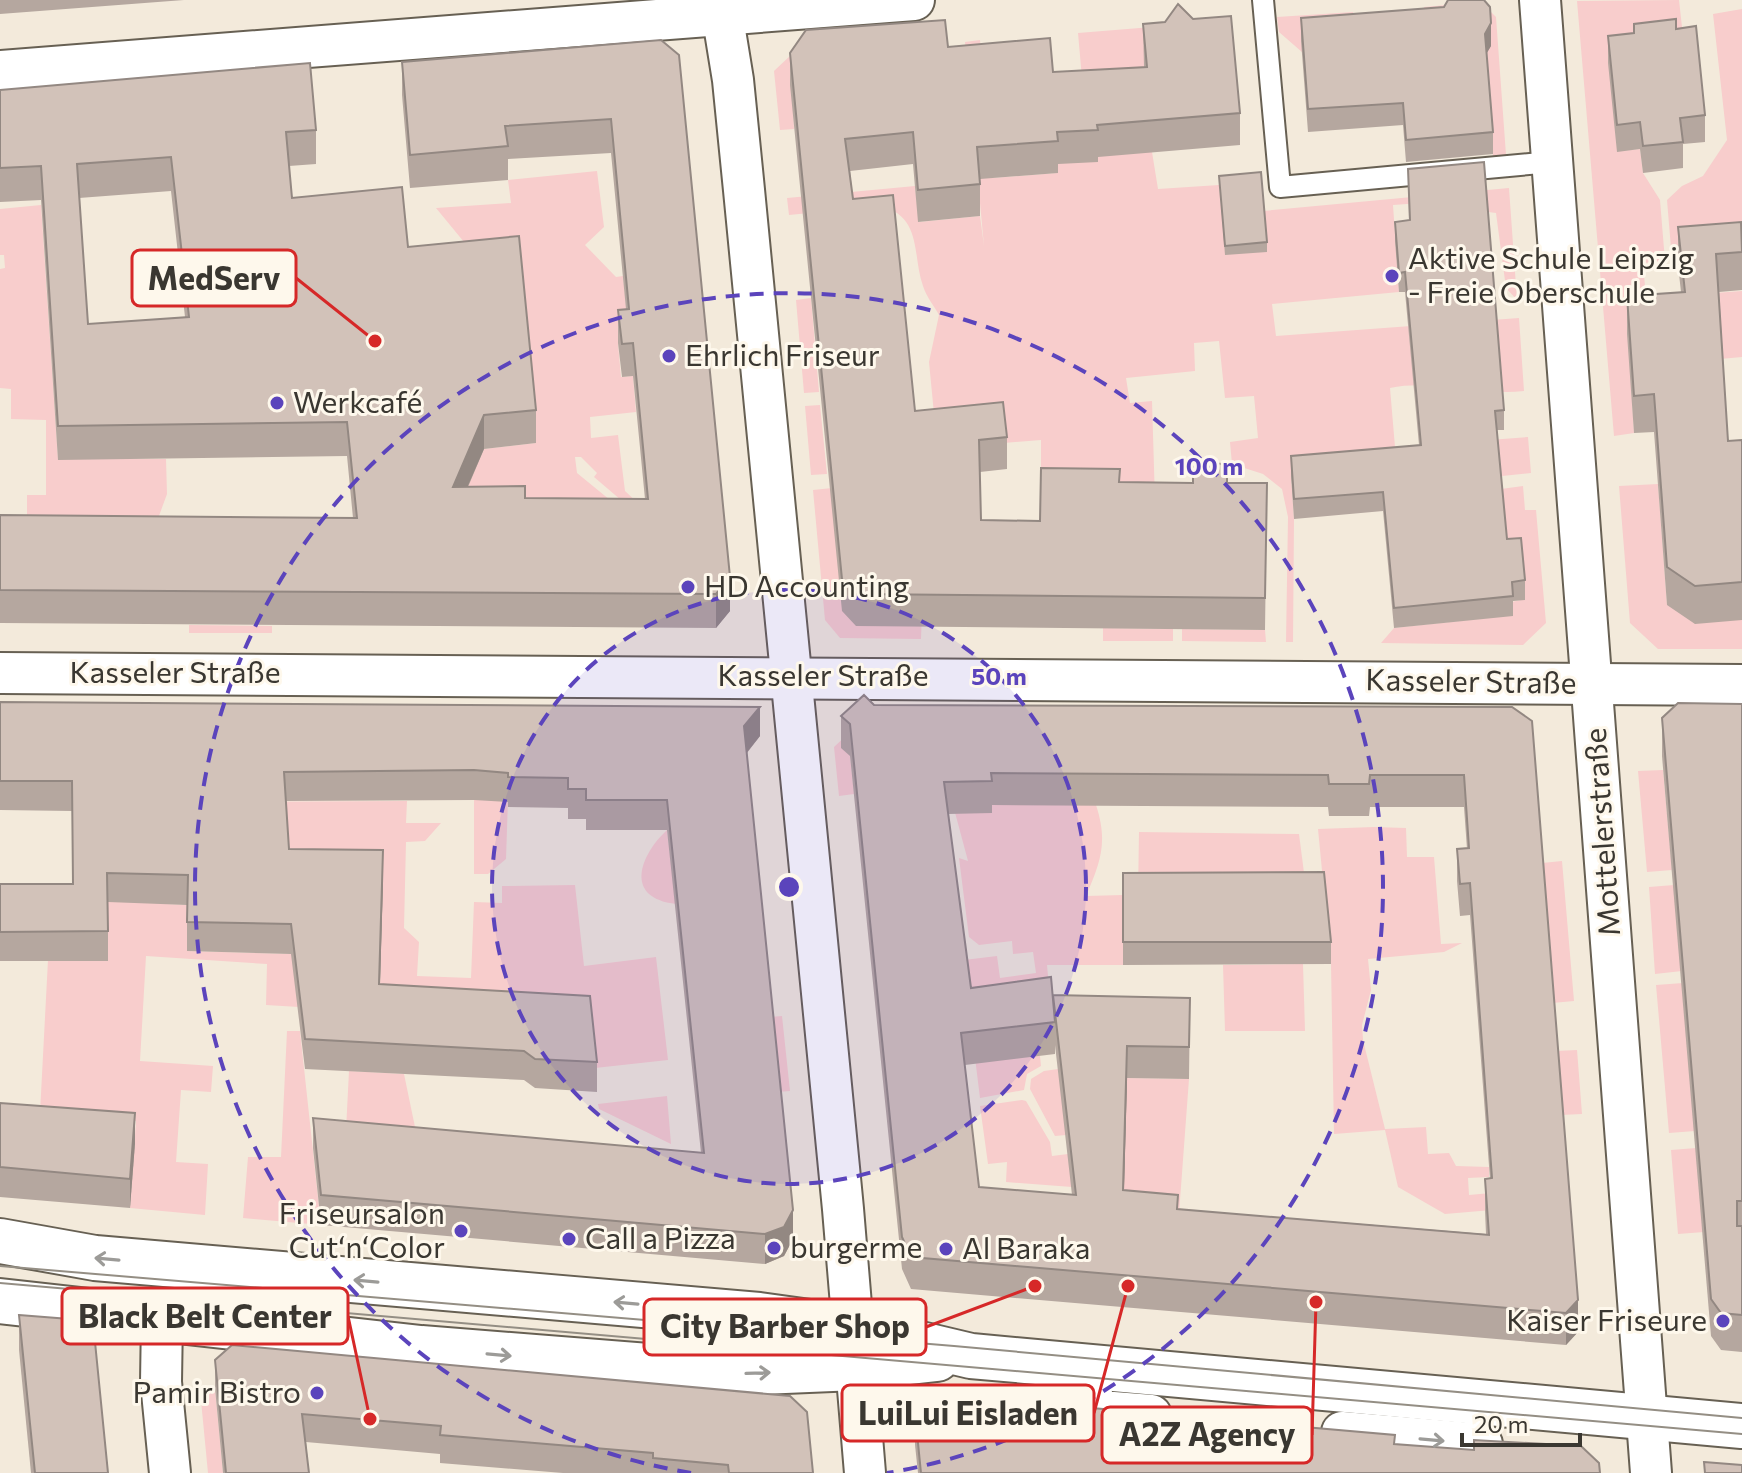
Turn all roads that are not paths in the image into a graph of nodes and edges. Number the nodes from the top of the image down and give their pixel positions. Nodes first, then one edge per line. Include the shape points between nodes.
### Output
1 (914, 0) edge
2 (1263, 0) edge
3 (1540, 0) edge
4 (721, 6) edge
5 (0, 71) edge
6 (1552, 162) junction
7 (0, 673) edge
8 (791, 676) junction
9 (1592, 683) junction
10 (1742, 685) edge
11 (0, 1241) edge
12 (0, 1301) edge
13 (162, 1318) junction
14 (854, 1348) junction
15 (1074, 1365) junction
16 (1645, 1418) junction
17 (1195, 1419) edge
18 (1742, 1426) edge
19 (1307, 1429) edge
20 (1482, 1444) edge
21 (170, 1473) edge
22 (865, 1473) edge
23 (1651, 1473) edge

1 - 4 street
2 - 6 lane via 1280,187
3 - 6 street, Mottelerstraße
4 - 5 street
4 - 8 street via 733,80
6 - 9 street, Mottelerstraße
7 - 8 street, Kasseler Straße
8 - 9 street, Kasseler Straße
8 - 14 street
9 - 10 street, Kasseler Straße
9 - 16 street, Mottelerstraße
14 -> 11 main road via 744,1313 95,1258
12 - 13 main road
13 -> 14 main road via 421,1348 721,1372
13 - 21 street via 161,1382
14 - 15 main road
14 - 22 street
15 - 16 main road
15 - 17 street via 1100,1411
16 - 18 main road
16 - 23 street, Mottelerstraße
19 -> 20 street

